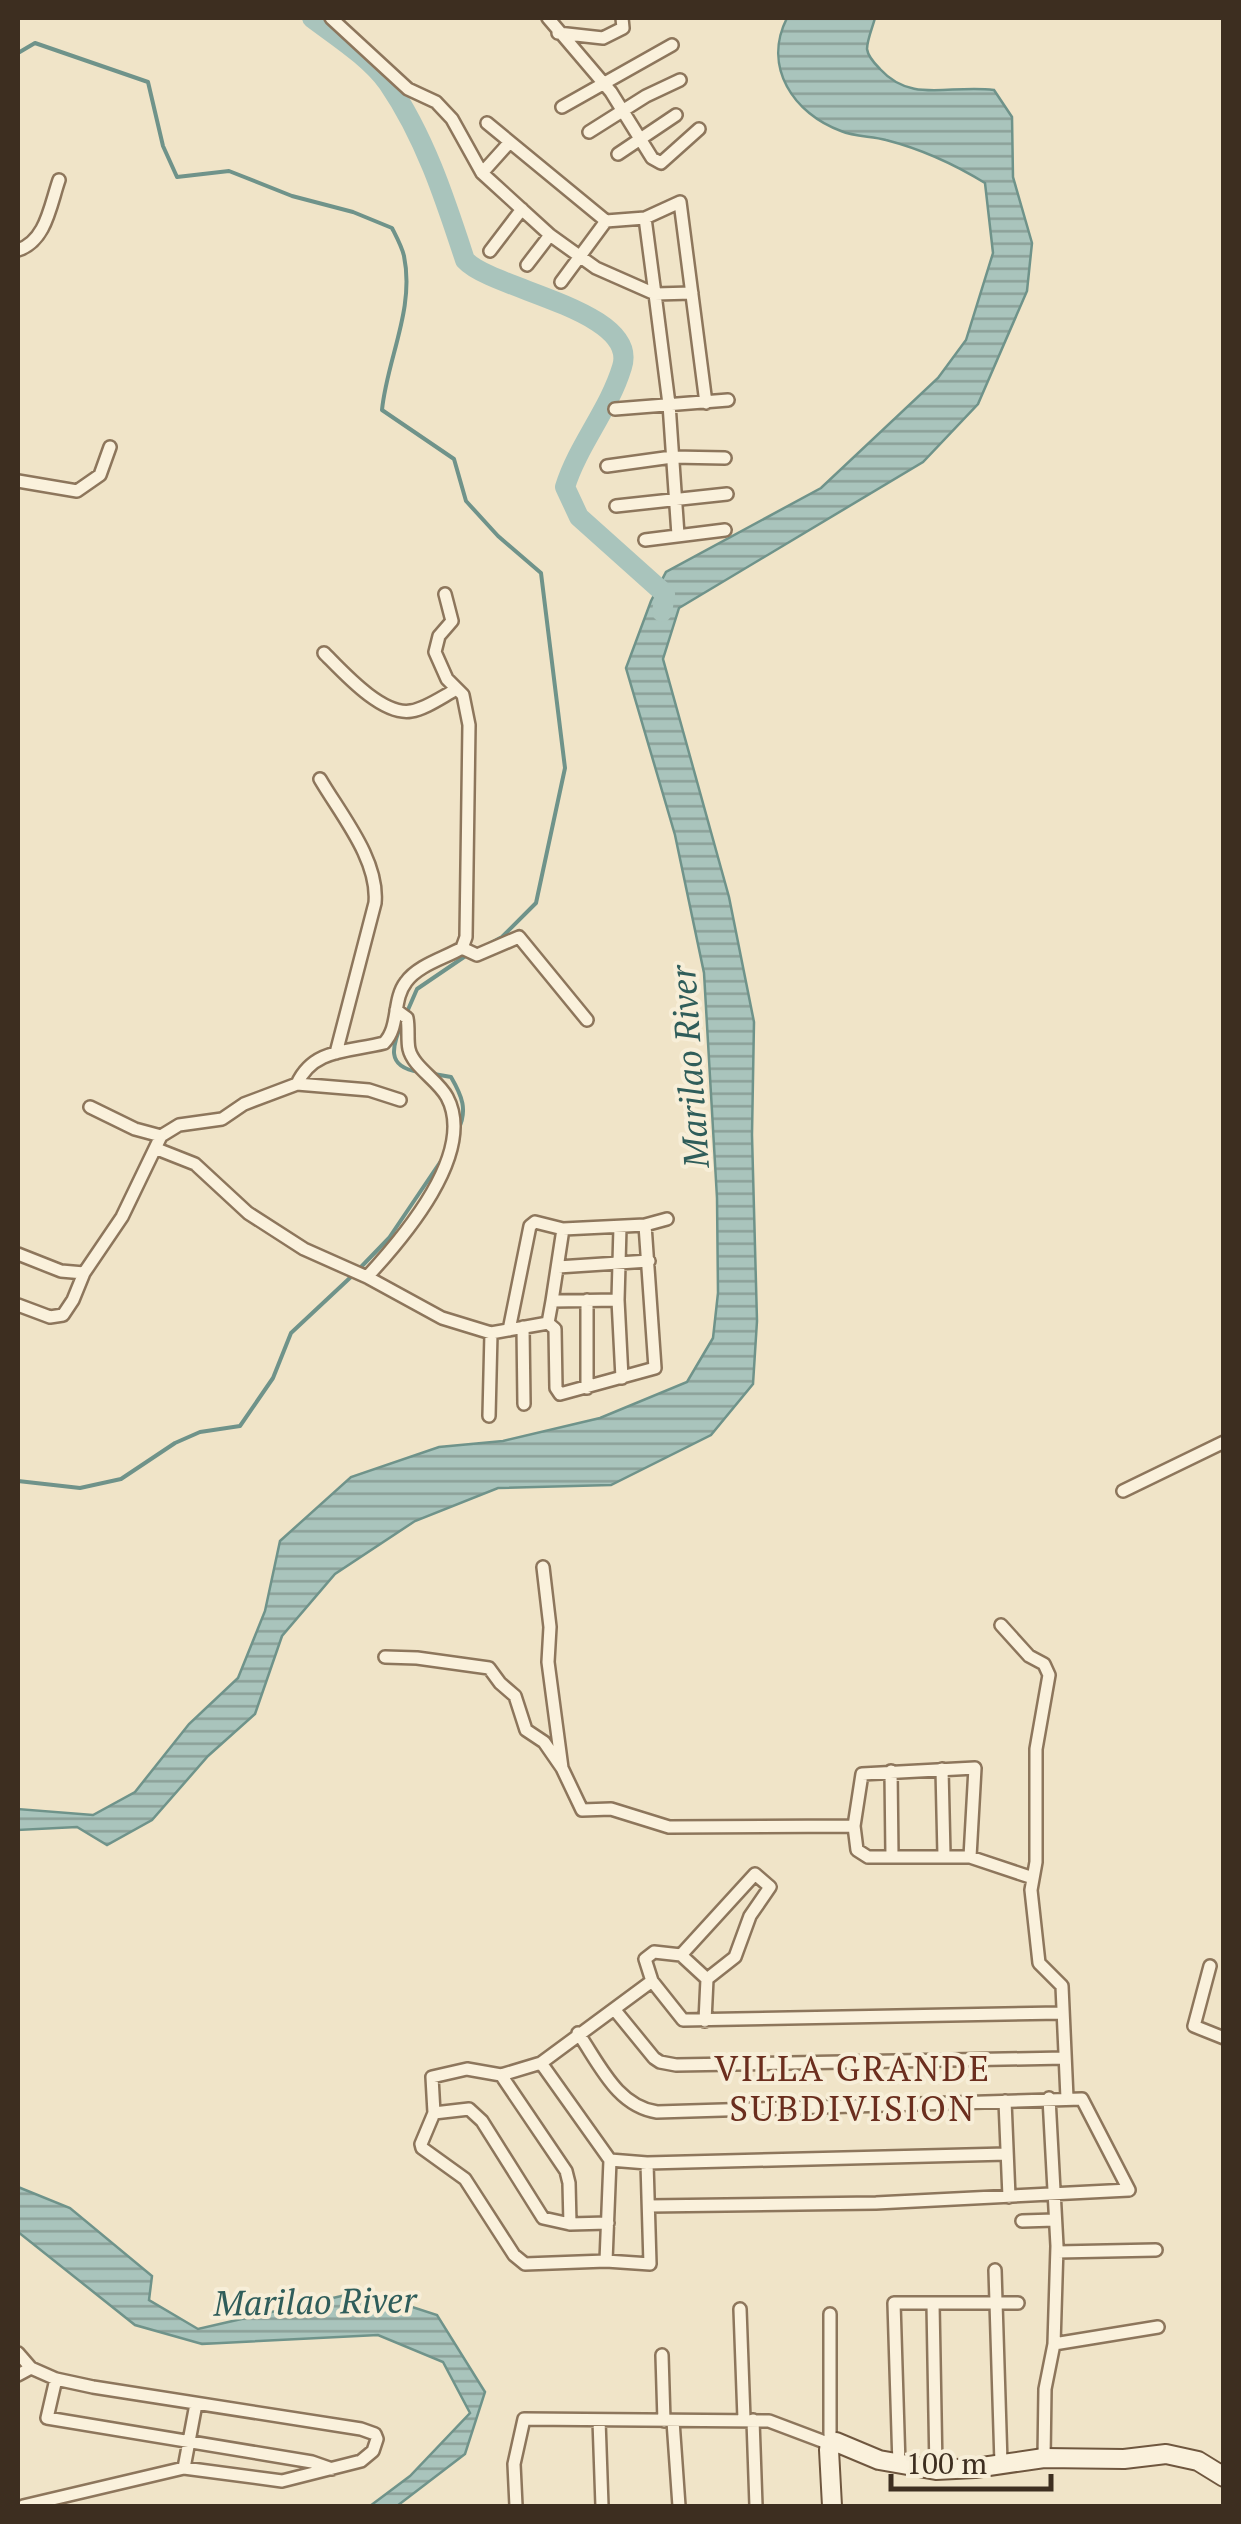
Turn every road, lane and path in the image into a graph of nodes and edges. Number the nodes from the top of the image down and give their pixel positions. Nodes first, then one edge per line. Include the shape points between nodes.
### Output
1 (331, 18) edge
2 (548, 18) edge
3 (622, 18) edge
4 (346, 22) edge
5 (558, 34) junction
6 (672, 45) dead end
7 (680, 80) dead end
8 (603, 82) junction
9 (562, 107) dead end
10 (623, 111) junction
11 (676, 115) dead end
12 (487, 123) dead end
13 (700, 129) dead end
14 (588, 132) dead end
15 (641, 138) junction
16 (509, 142) junction
17 (618, 154) dead end
18 (482, 173) junction
19 (59, 180) dead end
20 (522, 209) junction
21 (645, 218) junction
22 (606, 220) junction
23 (550, 235) junction
24 (18, 250) edge
25 (490, 251) dead end
26 (580, 258) junction
27 (527, 265) dead end
28 (561, 282) dead end
29 (692, 293) junction
30 (656, 294) junction
31 (728, 400) dead end
32 (706, 403) junction
33 (670, 404) junction
34 (615, 409) dead end
35 (110, 447) dead end
36 (672, 457) junction
37 (725, 458) dead end
38 (606, 466) dead end
39 (18, 480) edge
40 (726, 494) dead end
41 (674, 498) junction
42 (616, 506) dead end
43 (725, 530) dead end
44 (678, 535) junction
45 (645, 540) dead end
46 (446, 594) dead end
47 (324, 653) dead end
48 (455, 690) junction
49 (320, 779) dead end
50 (462, 948) junction
51 (396, 1010) junction
52 (586, 1020) dead end
53 (336, 1053) junction
54 (297, 1084) junction
55 (400, 1100) dead end
56 (90, 1107) dead end
57 (159, 1142) junction
58 (667, 1219) dead end
59 (645, 1226) junction
60 (620, 1227) junction
61 (563, 1229) junction
62 (18, 1254) edge
63 (618, 1262) junction
64 (649, 1262) junction
65 (558, 1267) junction
66 (84, 1273) junction
67 (360, 1273) junction
68 (587, 1300) junction
69 (618, 1300) junction
70 (552, 1301) junction
71 (18, 1305) edge
72 (548, 1322) junction
73 (516, 1329) junction
74 (491, 1333) junction
75 (622, 1378) junction
76 (587, 1388) junction
77 (524, 1404) dead end
78 (489, 1416) dead end
79 (1224, 1442) edge
80 (1123, 1491) dead end
81 (542, 1567) dead end
82 (1002, 1625) dead end
83 (386, 1657) dead end
84 (562, 1768) junction
85 (942, 1769) junction
86 (891, 1771) junction
87 (854, 1826) junction
88 (944, 1855) junction
89 (892, 1856) junction
90 (970, 1857) junction
91 (1033, 1878) junction
92 (734, 1898) junction
93 (750, 1916) junction
94 (681, 1955) junction
95 (1210, 1966) dead end
96 (707, 1978) junction
97 (652, 1982) junction
98 (614, 2009) junction
99 (1062, 2013) junction
100 (705, 2021) junction
101 (578, 2034) junction
102 (1224, 2038) edge
103 (1065, 2058) junction
104 (541, 2062) junction
105 (502, 2075) junction
106 (1050, 2098) junction
107 (1067, 2098) junction
108 (1004, 2101) junction
109 (434, 2112) junction
110 (1007, 2154) junction
111 (610, 2160) junction
112 (647, 2163) junction
113 (1054, 2196) junction
114 (1010, 2197) junction
115 (648, 2206) junction
116 (1055, 2220) junction
117 (1022, 2221) dead end
118 (608, 2223) junction
119 (570, 2224) junction
120 (1156, 2250) dead end
121 (1056, 2252) junction
122 (606, 2262) junction
123 (995, 2270) dead end
124 (994, 2302) junction
125 (1018, 2303) dead end
126 (933, 2304) junction
127 (740, 2309) dead end
128 (830, 2314) dead end
129 (1158, 2327) dead end
130 (1054, 2344) junction
131 (18, 2353) edge
132 (662, 2354) dead end
133 (31, 2368) junction
134 (18, 2375) edge
135 (56, 2379) junction
136 (196, 2404) junction
137 (600, 2420) junction
138 (749, 2420) junction
139 (668, 2421) junction
140 (189, 2442) junction
141 (830, 2444) junction
142 (1044, 2458) junction
143 (1001, 2463) junction
144 (899, 2465) junction
145 (184, 2468) junction
146 (332, 2469) junction
147 (936, 2470) junction
148 (1224, 2478) edge
149 (23, 2506) edge
150 (516, 2506) edge
151 (602, 2506) edge
152 (679, 2506) edge
153 (756, 2506) edge
154 (832, 2506) edge

1 - 4 street
2 - 5 street
3 - 5 street via 622,28 603,38
4 - 18 street via 397,80 452,119
5 - 8 street
6 - 8 street
7 - 10 street
8 - 9 street
8 - 10 street
10 - 14 street
10 - 15 street
11 - 15 street
12 - 16 street
13 - 15 street via 662,163
15 - 17 street
16 - 18 street
16 - 22 street
18 - 20 street
19 - 24 street via 42,230 32,246
20 - 23 street
20 - 25 street
21 - 22 street
21 - 29 street via 680,202
21 - 30 street
22 - 26 street
23 - 26 street
23 - 27 street
26 - 28 street
26 - 30 street
29 - 30 street
29 - 32 street
30 - 33 street
31 - 32 street
32 - 33 street
33 - 34 street
33 - 36 street
35 - 39 street via 100,474 77,491
36 - 37 street
36 - 38 street
36 - 41 street
40 - 41 street
41 - 42 street
41 - 44 street
43 - 44 street
44 - 45 street
46 - 48 street via 452,621 435,652
47 - 48 street via 372,698 402,711
48 - 50 street via 463,695 469,725
49 - 53 street via 376,886
50 - 51 street via 407,979
50 - 52 street via 477,956 518,937
51 - 53 street via 384,1043
51 - 67 street via 408,1018 408,1048 447,1096 454,1137 432,1191 390,1253
53 - 54 street via 304,1067
54 - 55 street via 369,1090
54 - 57 street via 222,1119 179,1126
56 - 57 street
57 - 66 street via 122,1217
57 - 67 street via 213,1178 248,1213 304,1249
58 - 59 street
59 - 60 street
59 - 64 street
60 - 61 street
60 - 63 street
61 - 65 street
61 - 73 street via 531,1223
62 - 66 street via 61,1272
63 - 64 street
63 - 65 street
63 - 69 street
64 - 75 street via 655,1368
65 - 70 street
66 - 71 street via 63,1315
67 - 74 street via 442,1318
68 - 69 street
68 - 70 street
68 - 76 street
69 - 75 street
70 - 72 street
72 - 73 street
72 - 76 street via 556,1329 557,1392
73 - 74 street
73 - 77 street
74 - 78 street
75 - 76 street
79 - 80 street
81 - 84 street
82 - 91 street via 1049,1675 1036,1749
83 - 84 street via 490,1668 514,1696 526,1730
84 - 87 street via 582,1810 611,1808 669,1826
85 - 86 street
85 - 88 street
85 - 90 street via 975,1768
86 - 87 street via 860,1777
86 - 89 street
87 - 89 street via 861,1854
88 - 89 street
88 - 90 street
90 - 91 street
91 - 99 street via 1039,1962 1062,1986
92 - 93 street
92 - 93 street via 756,1874 770,1887
92 - 94 street
93 - 96 street via 736,1957
94 - 96 street
94 - 97 street via 648,1955
95 - 102 street via 1194,2026
96 - 100 street
97 - 98 street
97 - 100 street via 683,2020
98 - 101 street
98 - 103 street via 654,2058 676,2065
99 - 100 street
99 - 103 street
101 - 104 street
101 - 108 street via 623,2098 657,2112
103 - 107 street
104 - 105 street
104 - 111 street
105 - 109 street via 467,2069 436,2074 430,2084
105 - 119 street via 566,2170
106 - 107 street
106 - 108 street
106 - 113 street
107 - 113 street via 1082,2100 1129,2190
108 - 110 street
109 - 119 street via 470,2110 538,2213
109 - 122 street via 422,2148 465,2179 520,2261
110 - 112 street
110 - 114 street
111 - 112 street
111 - 118 street
112 - 115 street
113 - 114 street
113 - 116 street
114 - 115 street
115 - 122 street via 650,2264
116 - 117 street
116 - 121 street
118 - 119 street
118 - 122 street
120 - 121 street
121 - 130 street
123 - 124 street
124 - 125 street
124 - 126 street
124 - 143 street
126 - 144 street via 894,2303
126 - 147 street
127 - 138 street
128 - 141 street
129 - 130 street
130 - 142 street via 1044,2389
131 - 133 street
132 - 139 street
133 - 134 street
133 - 135 street
135 - 136 street
135 - 140 street via 47,2418
136 - 140 street
136 - 146 street via 375,2434 376,2446 361,2461
137 - 139 street
137 - 150 street via 524,2420 514,2464
137 - 151 street
138 - 139 street
138 - 141 street via 782,2424
138 - 153 street
139 - 152 street
140 - 145 street
140 - 146 street
141 - 144 street
141 - 154 street
142 - 143 street
142 - 148 street via 1166,2454 1198,2461
143 - 147 street
144 - 147 street
145 - 146 street via 282,2481
145 - 149 street

